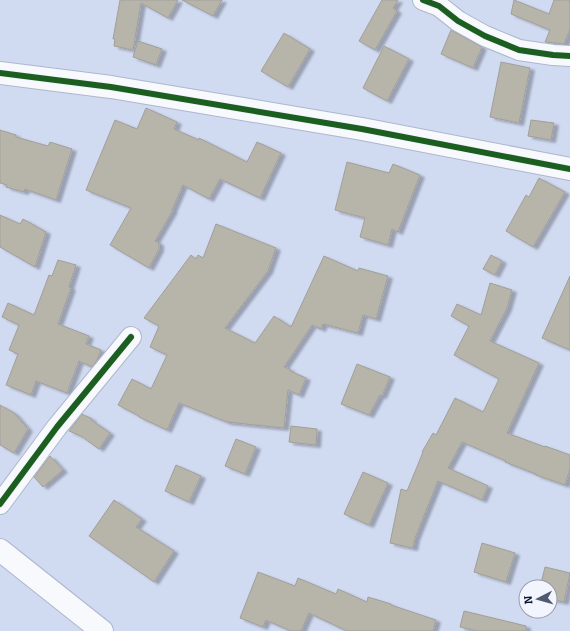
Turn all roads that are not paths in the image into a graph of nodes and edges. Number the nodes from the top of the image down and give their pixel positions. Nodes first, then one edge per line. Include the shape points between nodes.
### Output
1 (435, 2) edge
2 (570, 56) edge
3 (0, 73) edge
4 (570, 169) edge
5 (131, 337) dead end
6 (0, 504) edge
7 (0, 550) edge
8 (102, 631) edge

1 - 2 street via 458,21 519,50
3 - 4 street via 142,92 362,129
5 - 6 street via 57,427
7 - 8 street

